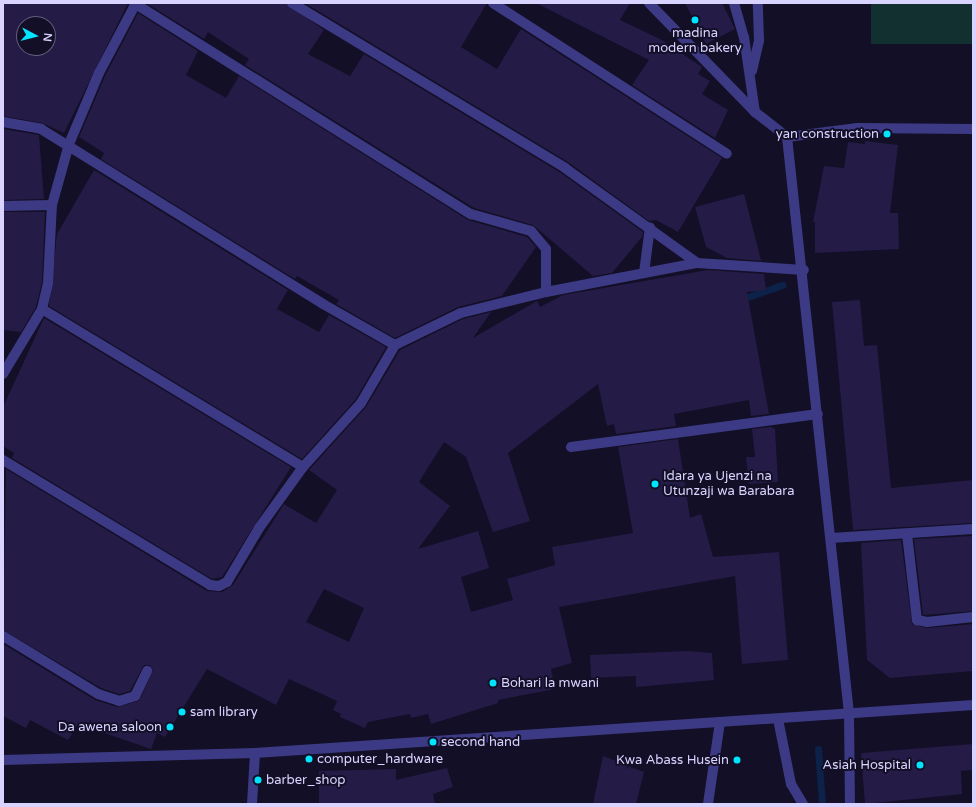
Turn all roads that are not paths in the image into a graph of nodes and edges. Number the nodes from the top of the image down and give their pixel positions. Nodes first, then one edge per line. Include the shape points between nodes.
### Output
1 (135, 3) edge
2 (292, 3) edge
3 (493, 3) edge
4 (649, 3) edge
5 (734, 3) edge
6 (758, 3) edge
7 (750, 77) junction
8 (755, 112) junction
9 (3, 122) edge
10 (973, 129) edge
11 (786, 138) junction
12 (69, 144) junction
13 (728, 154) dead end
14 (52, 205) junction
15 (3, 206) edge
16 (650, 227) junction
17 (697, 263) junction
18 (804, 270) junction
19 (644, 273) junction
20 (546, 292) junction
21 (42, 309) junction
22 (395, 345) junction
23 (3, 374) edge
24 (818, 414) junction
25 (571, 447) dead end
26 (3, 460) edge
27 (304, 467) junction
28 (973, 529) edge
29 (907, 534) junction
30 (831, 538) junction
31 (973, 618) edge
32 (3, 636) edge
33 (147, 671) dead end
34 (973, 705) edge
35 (849, 713) junction
36 (778, 719) junction
37 (720, 722) junction
38 (255, 752) junction
39 (3, 760) edge
40 (252, 804) edge
41 (708, 804) edge
42 (803, 804) edge
43 (850, 804) edge

1 - 12 street via 99,73
1 - 20 street via 471,214 531,231 546,248
2 - 16 street via 565,168
3 - 13 street
4 - 8 street
5 - 7 street via 744,37
6 - 7 street via 759,40
7 - 8 street
8 - 11 street
9 - 12 street via 41,129
10 - 11 street via 857,128
11 - 18 street
12 - 14 street
12 - 22 street via 323,304
14 - 15 street
14 - 21 street via 48,283
16 - 17 street
16 - 19 street
17 - 18 street
17 - 19 street
18 - 24 street
19 - 20 street
20 - 22 street via 461,313
21 - 23 street
21 - 27 street
22 - 27 street via 360,403
24 - 25 street
24 - 30 street
26 - 27 street via 210,585 219,586 227,582 259,528
28 - 29 street
29 - 30 street
29 - 31 street via 917,620 927,622
30 - 35 street
32 - 33 street via 98,694 119,701 134,696
34 - 35 street
35 - 36 street
35 - 43 street
36 - 37 street
36 - 42 street via 792,784
37 - 38 street
37 - 41 street
38 - 39 street
38 - 40 street

